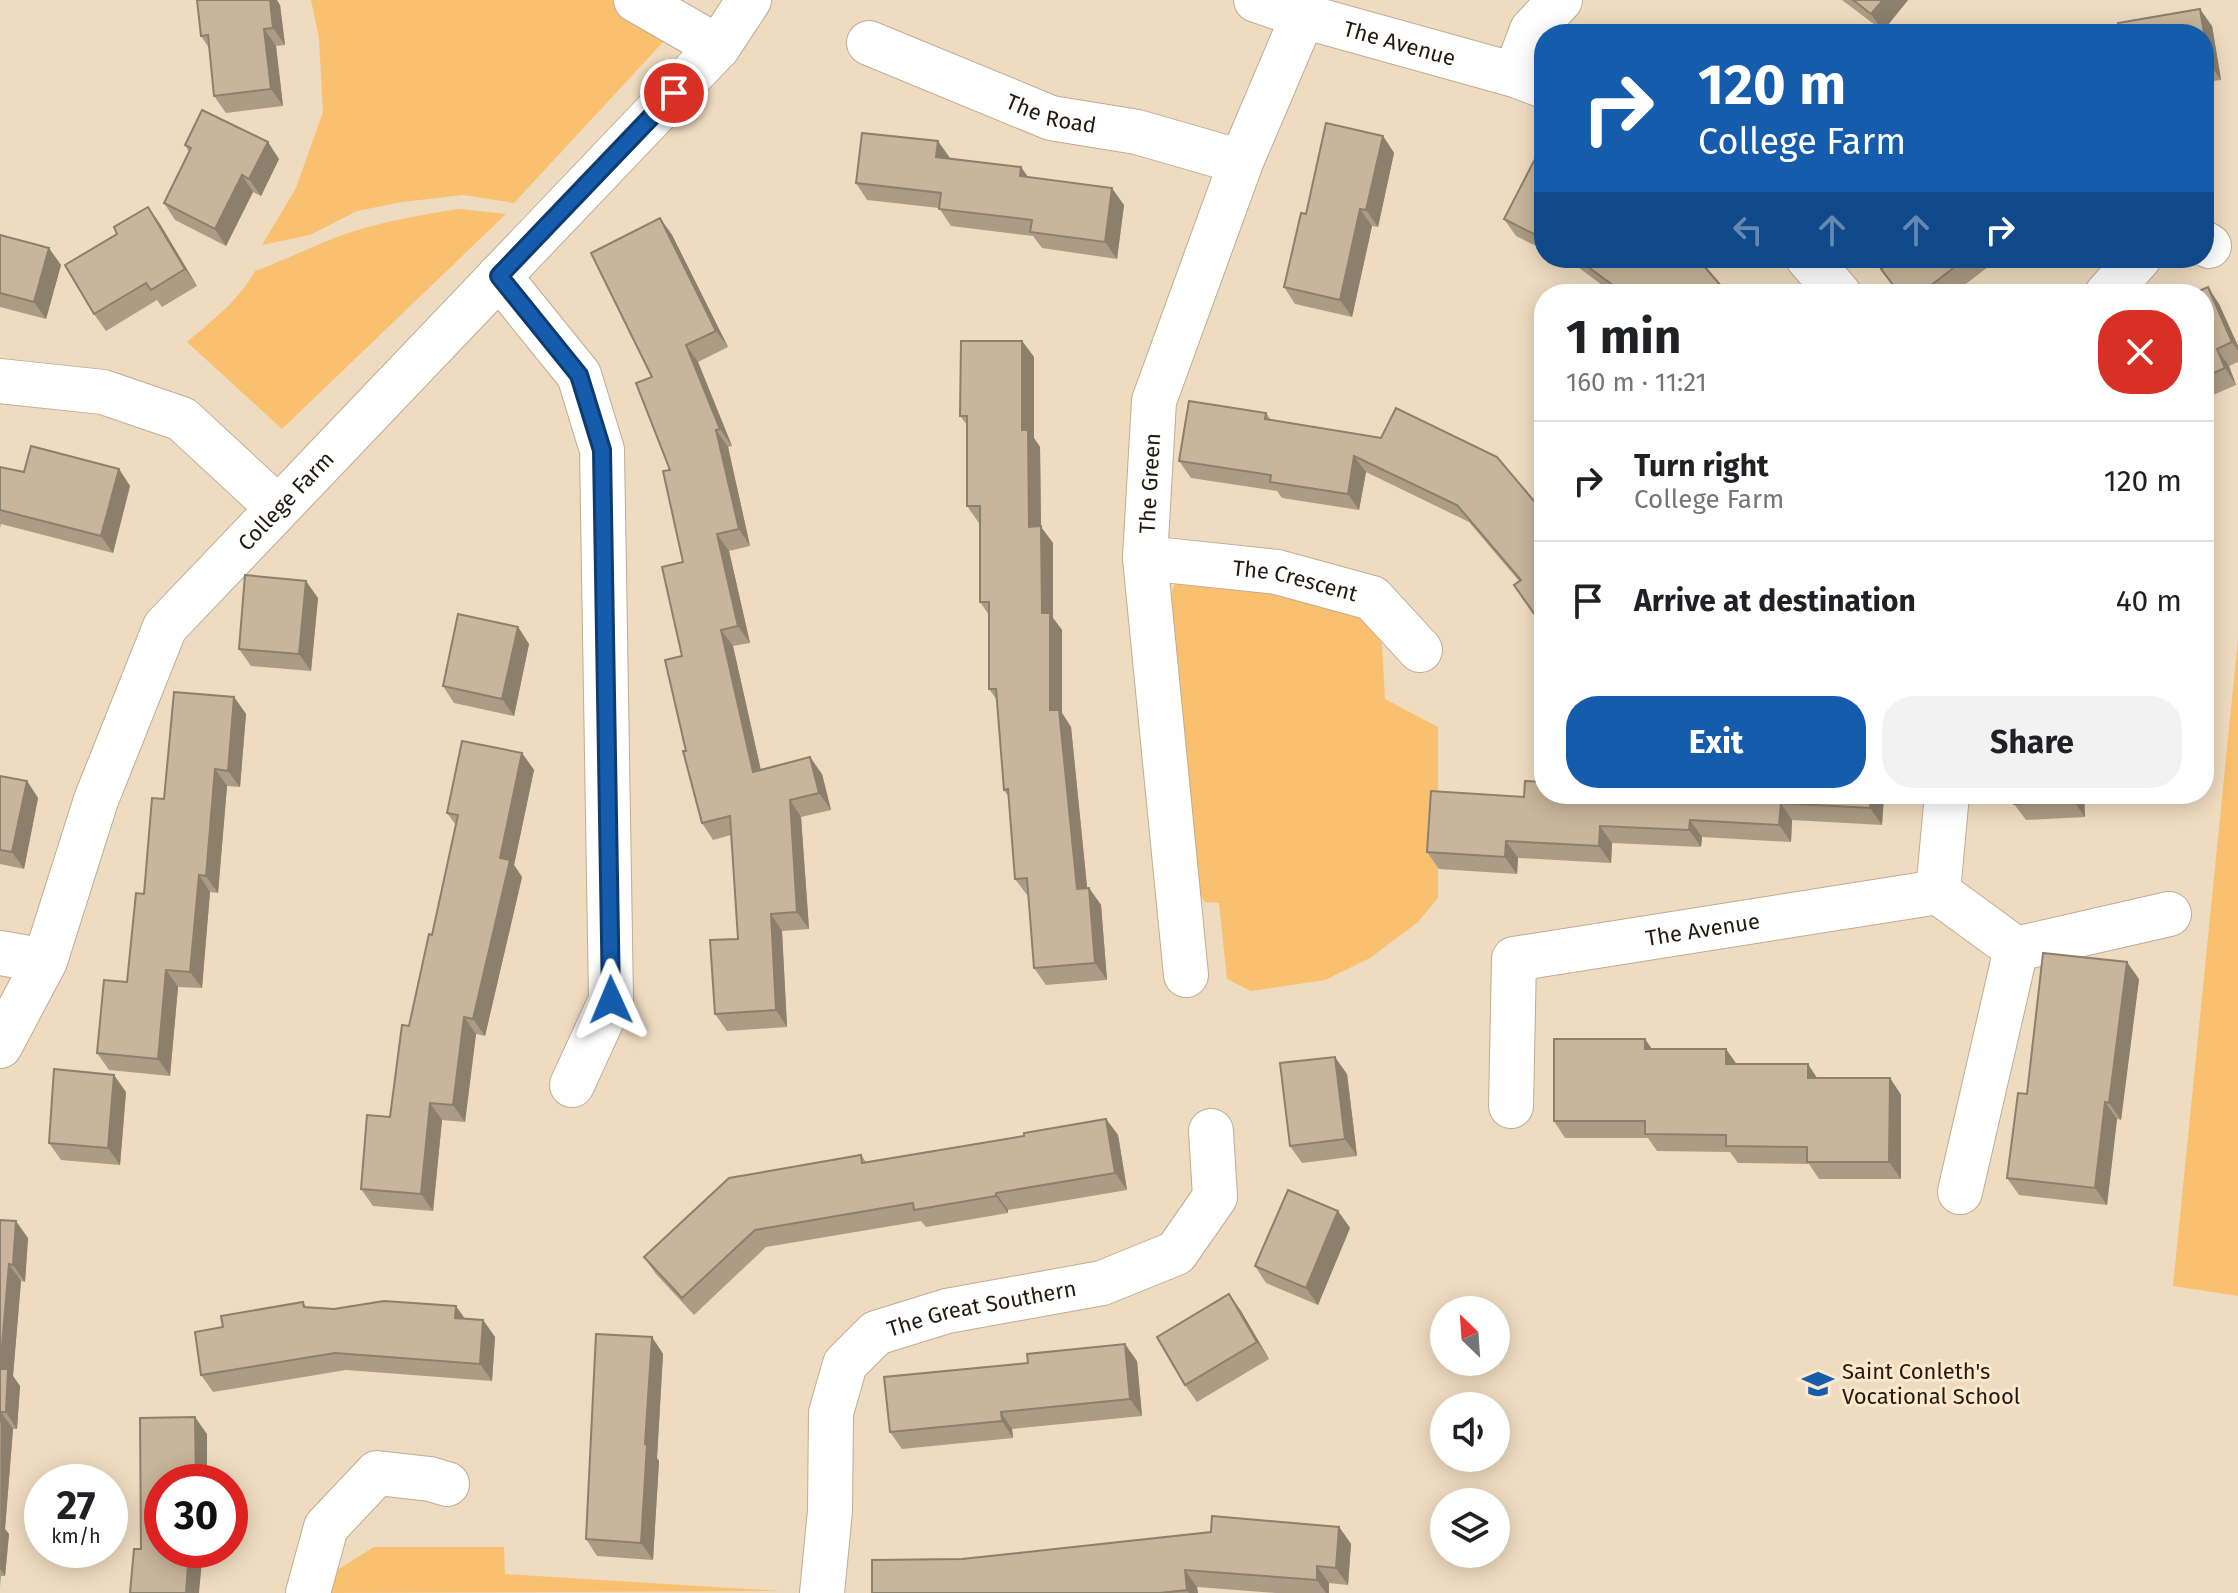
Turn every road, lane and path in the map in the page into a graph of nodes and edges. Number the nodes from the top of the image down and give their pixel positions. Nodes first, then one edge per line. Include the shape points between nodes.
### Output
1 (636, 0) edge
2 (749, 0) edge
3 (1256, 0) edge
4 (1560, 0) edge
5 (1303, 16) junction
6 (1538, 24) edge
7 (1534, 28) edge
8 (869, 43) dead end
9 (718, 47) junction
10 (1530, 80) edge
11 (1241, 162) junction
12 (1817, 268) edge
13 (2130, 268) edge
14 (499, 276) junction
15 (1830, 284) edge
16 (2116, 284) edge
17 (0, 381) edge
18 (278, 508) junction
19 (1145, 558) junction
20 (1420, 650) dead end
21 (1946, 804) edge
22 (1938, 892) junction
23 (2169, 914) dead end
24 (2016, 949) junction
25 (0, 953) edge
26 (45, 961) junction
27 (1186, 975) dead end
28 (0, 1046) edge
29 (572, 1085) dead end
30 (1511, 1106) dead end
31 (1211, 1131) dead end
32 (1960, 1192) dead end
33 (447, 1484) dead end
34 (308, 1593) edge
35 (822, 1593) edge

1 - 9 street
2 - 9 street, College Farm
3 - 5 street, The Avenue
4 - 6 street
5 - 10 street, The Avenue
5 - 11 street, The Green
7 - 10 street
8 - 11 street, The Road via 1051,118 1137,132
9 - 14 street, College Farm
11 - 19 street, The Green via 1154,401
12 - 15 street
13 - 16 street
14 - 18 street, College Farm
14 - 29 street via 579,375 602,450 611,1000
17 - 18 street via 103,392 182,419
18 - 26 street, College Farm via 165,627 96,800
19 - 20 street, The Crescent via 1277,572 1372,598
19 - 27 street, The Green
21 - 22 street
22 - 24 street
22 - 30 street, The Avenue via 1514,959
23 - 24 street
24 - 32 street
25 - 26 street
26 - 28 street, College Farm
31 - 35 street, The Great Southern via 1215,1197 1176,1253 1102,1283 947,1311 876,1333 845,1364 831,1413
33 - 34 street via 377,1473 326,1527

